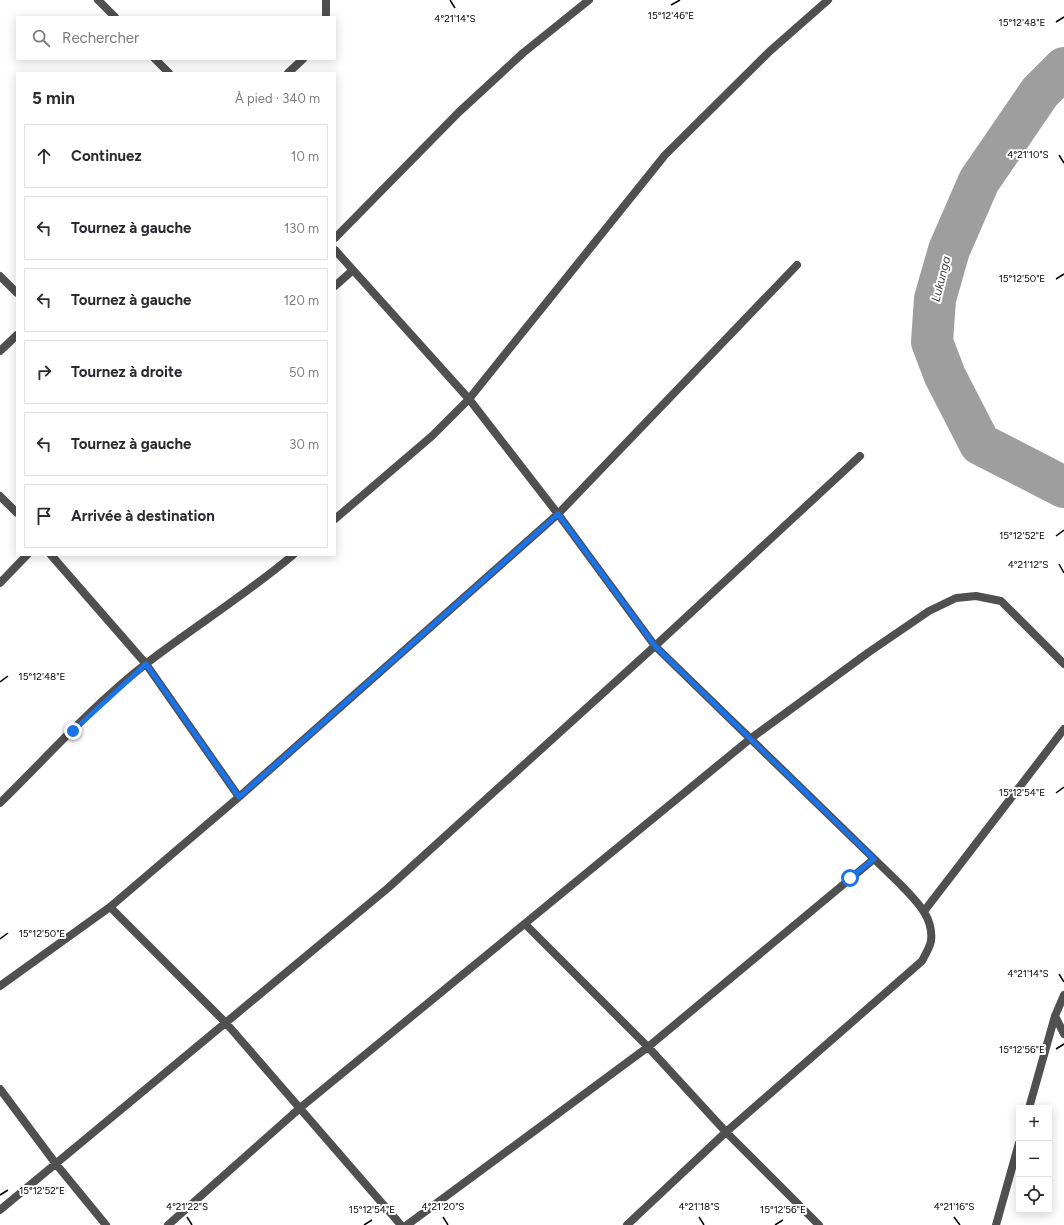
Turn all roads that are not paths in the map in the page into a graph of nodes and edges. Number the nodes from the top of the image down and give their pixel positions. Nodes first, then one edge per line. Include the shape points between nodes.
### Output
1 (98, 0) edge
2 (326, 0) edge
3 (589, 0) edge
4 (828, 0) edge
5 (114, 16) edge
6 (326, 16) edge
7 (156, 60) edge
8 (301, 60) edge
9 (167, 72) edge
10 (289, 72) edge
11 (336, 237) edge
12 (336, 251) edge
13 (797, 265) dead end
14 (353, 270) junction
15 (0, 276) edge
16 (336, 285) edge
17 (16, 292) edge
18 (16, 336) edge
19 (0, 351) edge
20 (469, 399) junction
21 (860, 456) dead end
22 (0, 496) edge
23 (16, 512) edge
24 (558, 514) junction
25 (336, 518) edge
26 (26, 556) edge
27 (52, 556) edge
28 (292, 556) edge
29 (0, 583) edge
30 (655, 646) junction
31 (146, 664) junction
32 (1064, 664) edge
33 (1064, 730) edge
34 (750, 739) junction
35 (239, 797) junction
36 (0, 803) edge
37 (874, 859) junction
38 (110, 907) junction
39 (925, 910) junction
40 (525, 924) junction
41 (0, 986) edge
42 (1064, 995) edge
43 (1055, 1016) junction
44 (226, 1023) junction
45 (1064, 1034) edge
46 (648, 1047) junction
47 (0, 1090) edge
48 (1030, 1105) edge
49 (300, 1108) junction
50 (726, 1132) junction
51 (1016, 1154) edge
52 (56, 1164) junction
53 (0, 1210) edge
54 (106, 1225) edge
55 (168, 1225) edge
56 (401, 1225) edge
57 (407, 1225) edge
58 (627, 1225) edge
59 (819, 1225) edge
60 (996, 1225) edge

1 - 5 street
2 - 6 street
3 - 11 street via 523,53 459,112
4 - 20 street via 770,51 665,155
7 - 9 street
8 - 10 street
12 - 14 street
13 - 24 street
14 - 16 street
14 - 20 street
15 - 17 street
18 - 19 street
20 - 24 street
20 - 25 street via 432,436
21 - 30 street
22 - 23 street
24 - 30 street
24 - 35 street
26 - 29 street
27 - 31 street
28 - 31 street
30 - 34 street
30 - 44 street via 388,888
31 - 35 street
31 - 36 street via 94,710
32 - 34 street via 1001,601 976,596 956,598 929,611 869,652
33 - 39 street
34 - 37 street
34 - 40 street
35 - 38 street
37 - 39 street
37 - 46 street
38 - 41 street
38 - 44 street
39 - 50 street via 931,928 931,942 922,961
40 - 46 street
40 - 49 street
42 - 43 street
43 - 45 street
43 - 48 street
44 - 49 street
44 - 52 street
46 - 50 street
46 - 57 street
47 - 52 street
49 - 55 street
49 - 56 street
50 - 58 street
50 - 59 street
51 - 60 street
52 - 53 street
52 - 54 street

